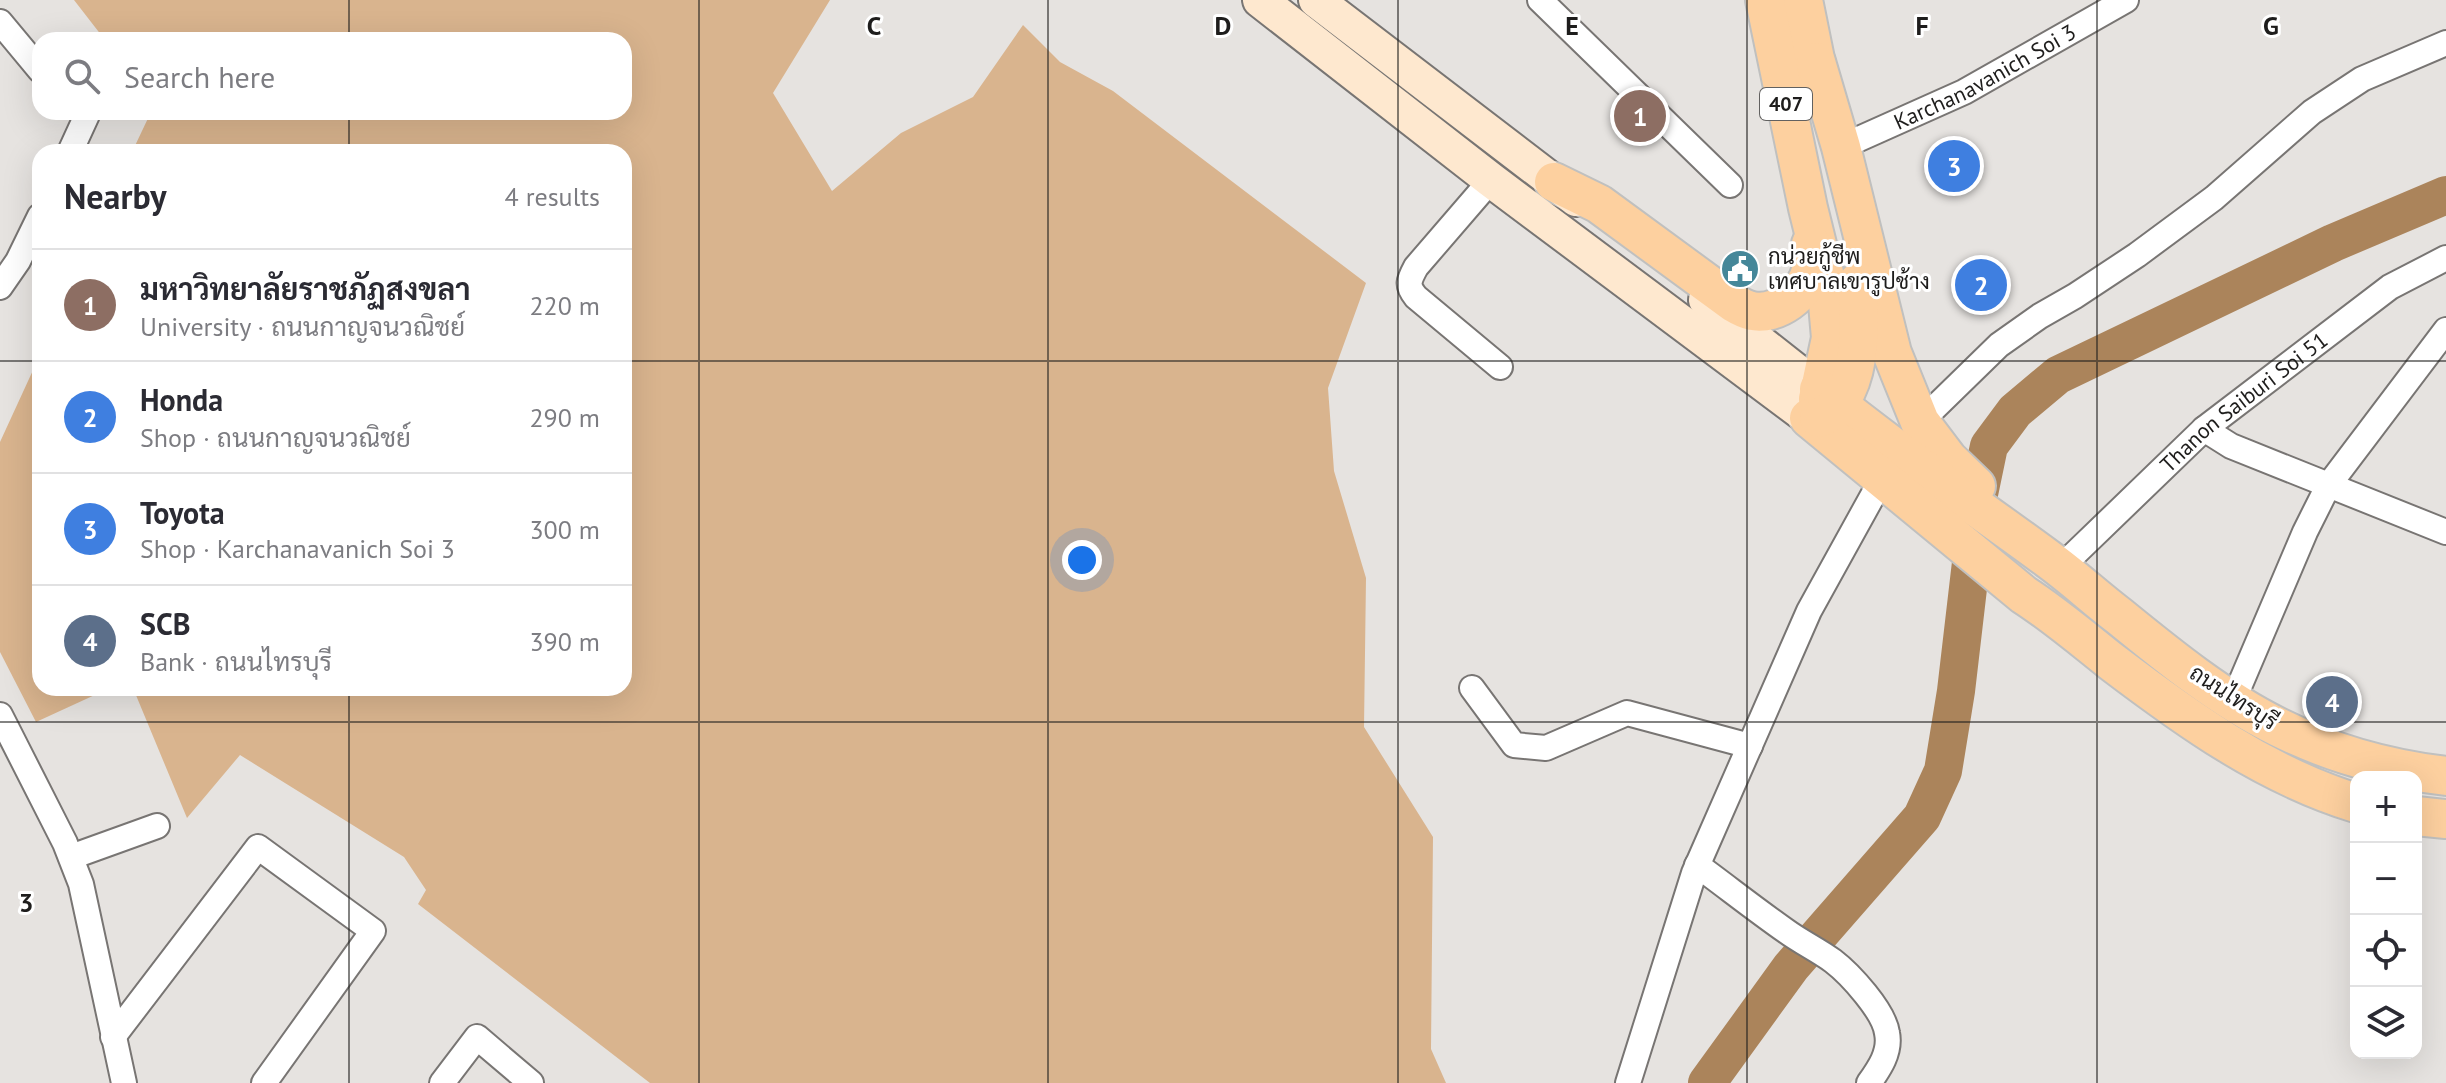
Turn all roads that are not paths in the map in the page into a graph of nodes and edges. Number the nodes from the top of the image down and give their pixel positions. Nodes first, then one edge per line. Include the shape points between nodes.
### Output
1 (1260, 0) edge
2 (1316, 0) edge
3 (1540, 0) edge
4 (1765, 0) edge
5 (1803, 0) edge
6 (2126, 0) edge
7 (0, 22) edge
8 (2446, 43) edge
9 (32, 60) edge
10 (1816, 62) junction
11 (85, 120) edge
12 (74, 144) edge
13 (1841, 147) junction
14 (1491, 180) junction
15 (1554, 182) junction
16 (1730, 185) dead end
17 (1808, 208) junction
18 (32, 232) edge
19 (2446, 258) edge
20 (0, 287) edge
21 (2446, 330) edge
22 (1500, 367) dead end
23 (1823, 407) junction
24 (1920, 422) junction
25 (2204, 429) junction
26 (1916, 477) junction
27 (2328, 486) junction
28 (2446, 532) edge
29 (2055, 564) junction
30 (1472, 688) dead end
31 (2233, 701) junction
32 (0, 715) edge
33 (1750, 746) junction
34 (2446, 776) edge
35 (2350, 801) edge
36 (2422, 817) edge
37 (2446, 819) edge
38 (157, 826) dead end
39 (71, 857) junction
40 (1697, 865) junction
41 (113, 1037) junction
42 (124, 1083) edge
43 (264, 1083) edge
44 (442, 1083) edge
45 (531, 1083) edge
46 (1628, 1083) edge
47 (1869, 1083) edge

1 - 14 main road
2 - 15 main road
3 - 16 street
4 - 17 main road, 407
5 - 10 main road, 407
6 - 13 street, Karchanavanich Soi 3 via 1964,92
7 - 9 street
8 - 24 street via 2362,79 2312,112 2214,198 1999,345
10 - 13 main road
10 - 23 main road, 407 via 1858,282 1860,330 1856,361
11 - 12 street
13 - 24 main road via 1892,353
14 - 22 street via 1408,281 1416,297
14 - 23 main road
15 - 17 main road via 1599,204 1751,311 1779,308 1806,281 1812,253
15 - 23 main road
17 - 23 main road, 407 via 1826,281 1831,338
18 - 20 street
19 - 25 street, Thanon Saiburi Soi 51 via 2390,287
21 - 27 street
23 - 26 main road
23 - 26 main road via 1851,450
24 - 26 main road
25 - 27 street via 2231,446
25 - 29 street, Thanon Saiburi Soi 51
26 - 29 main road, ถนนไทรบุรี
26 - 33 street via 1809,611
26 - 35 main road, ถนนไทรบุรี via 2024,595 2112,662 2223,742 2295,780
27 - 28 street
27 - 31 street
29 - 31 main road, ถนนไทรบุรี
30 - 33 street via 1514,745 1546,748 1627,713
31 - 34 main road, ถนนไทรบุรี via 2334,751
32 - 39 street
33 - 40 street
36 - 37 main road
38 - 39 street
39 - 41 street
40 - 46 street
40 - 47 street via 1835,962 1870,1001 1888,1035 1886,1054
41 - 42 street
41 - 43 street via 258,847 373,931
44 - 45 street via 477,1037

